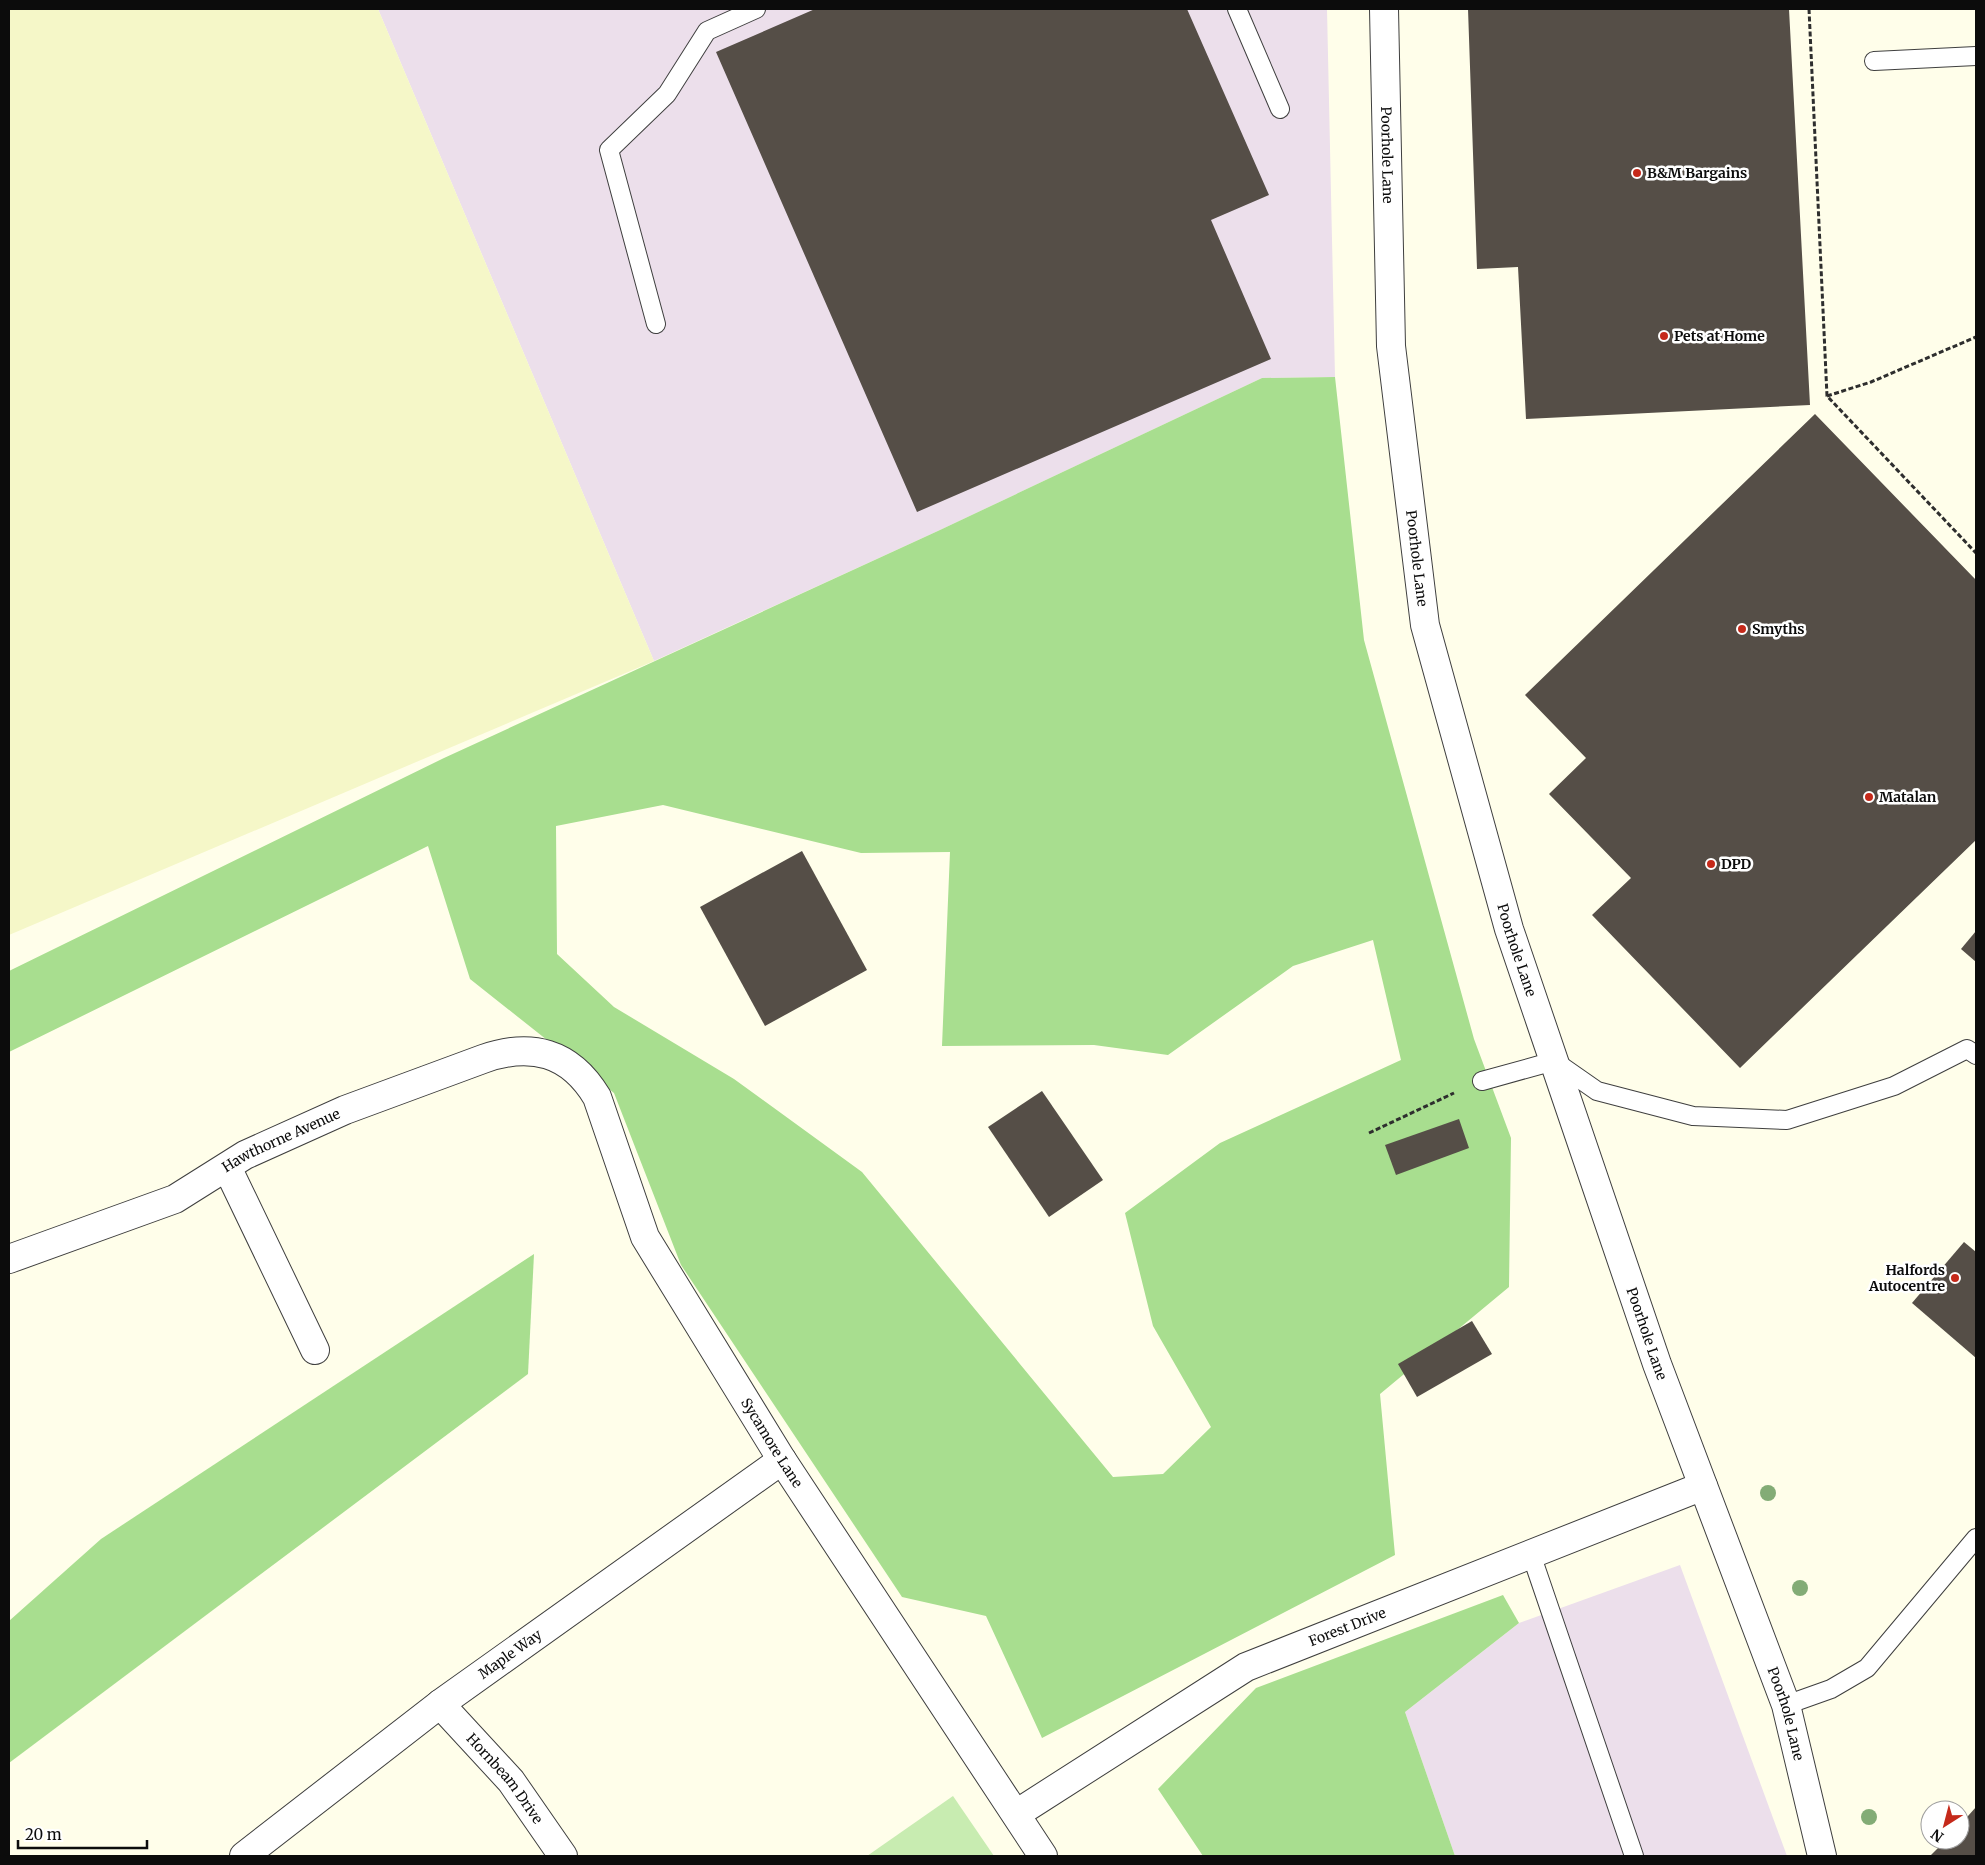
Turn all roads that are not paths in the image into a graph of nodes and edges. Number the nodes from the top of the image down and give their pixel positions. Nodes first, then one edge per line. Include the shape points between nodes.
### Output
1 (756, 9) edge
2 (1237, 9) edge
3 (1384, 9) edge
4 (1976, 56) edge
5 (1874, 61) dead end
6 (1280, 110) dead end
7 (656, 324) dead end
8 (1976, 1055) edge
9 (559, 1058) joint
10 (1554, 1062) junction
11 (1482, 1081) road end
12 (227, 1167) junction
13 (9, 1259) edge
14 (315, 1350) dead end
15 (782, 1460) junction
16 (1703, 1486) junction
17 (1976, 1538) edge
18 (1531, 1554) junction
19 (440, 1704) junction
20 (1786, 1704) junction
21 (1016, 1814) junction
22 (244, 1856) edge
23 (562, 1856) edge
24 (1042, 1856) edge
25 (1634, 1856) edge
26 (1822, 1856) edge

1 - 7 lane via 707,31 667,94 609,150
2 - 6 lane
3 - 10 street, Poorhole Lane via 1391,346 1425,625 1510,929
4 - 5 lane
8 - 10 lane via 1967,1049 1894,1086 1787,1120 1694,1116 1597,1091
9 - 12 street, Hawthorne Avenue via 540,1052 502,1052 345,1110 245,1155
9 - 15 street, Sycamore Lane via 588,1081 597,1097 645,1237
10 - 11 lane
10 - 16 street, Poorhole Lane via 1656,1364
12 - 13 street, Hawthorne Avenue via 175,1199
12 - 14 street
15 - 19 street, Maple Way
15 - 21 street, Sycamore Lane
16 - 18 street, Forest Drive
16 - 20 street, Poorhole Lane
17 - 20 lane via 1867,1668 1831,1689
18 - 21 street, Forest Drive via 1246,1667
18 - 25 lane
19 - 22 street, Maple Way
19 - 23 street, Hornbeam Drive via 511,1781
20 - 26 street, Poorhole Lane
21 - 24 street, Sycamore Lane

